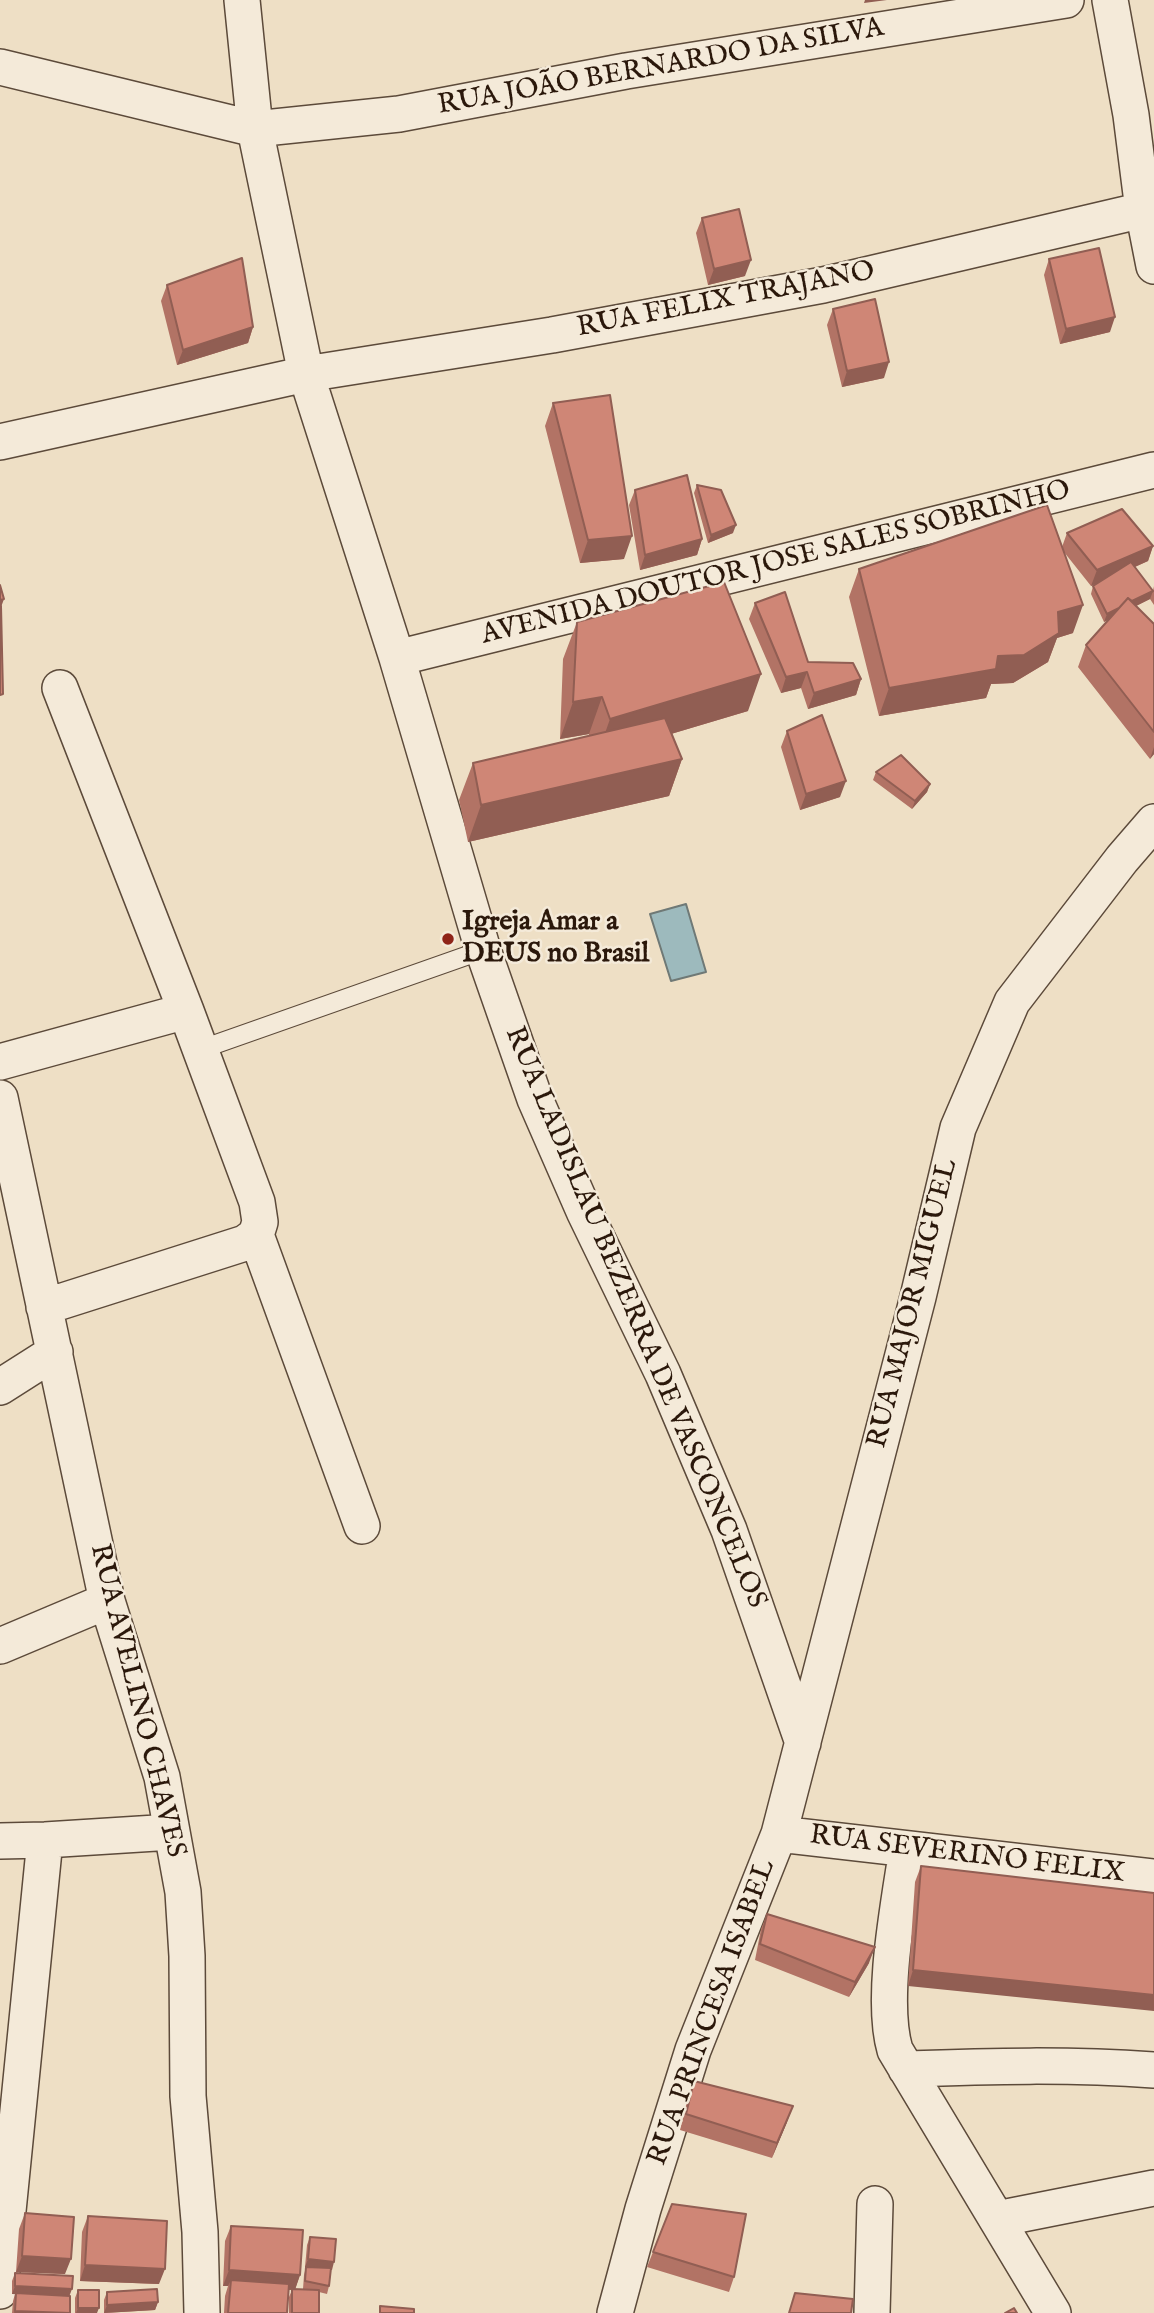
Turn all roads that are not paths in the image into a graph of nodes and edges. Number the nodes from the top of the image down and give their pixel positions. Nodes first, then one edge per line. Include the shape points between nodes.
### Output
1 (242, 0) edge
2 (1066, 0) edge
3 (1110, 0) edge
4 (0, 67) edge
5 (1143, 114) edge
6 (255, 129) junction
7 (1143, 211) junction
8 (1154, 266) edge
9 (306, 374) junction
10 (0, 442) edge
11 (1154, 470) edge
12 (397, 659) junction
13 (60, 688) dead end
14 (1154, 822) edge
15 (483, 950) junction
16 (186, 1012) junction
17 (199, 1050) junction
18 (0, 1062) edge
19 (1, 1104) edge
20 (256, 1235) junction
21 (44, 1307) junction
22 (55, 1352) junction
23 (0, 1387) edge
24 (362, 1526) dead end
25 (107, 1601) junction
26 (0, 1646) edge
27 (803, 1742) junction
28 (172, 1832) junction
29 (779, 1834) junction
30 (45, 1840) junction
31 (0, 1841) edge
32 (907, 1849) junction
33 (1154, 1877) edge
34 (906, 2069) junction
35 (1154, 2070) edge
36 (1154, 2188) edge
37 (875, 2204) dead end
38 (997, 2219) junction
39 (0, 2291) edge
40 (202, 2313) edge
41 (615, 2313) edge
42 (872, 2313) edge
43 (1053, 2313) edge

1 - 6 street, RUA LADISLAU BEZERRA DE VASCONCELOS
2 - 6 street, RUA JOÃO BERNARDO DA SILVA via 626,71 399,114
3 - 5 street
4 - 6 street, RUA JOÃO BERNARDO DA SILVA
5 - 7 street
6 - 9 street, RUA LADISLAU BEZERRA DE VASCONCELOS
7 - 8 street
7 - 9 street, RUA FELIX TRAJANO via 823,285
9 - 10 street, RUA FELIX TRAJANO
9 - 12 street, RUA LADISLAU BEZERRA DE VASCONCELOS
11 - 12 street, AVENIDA DOUTOR JOSE SALES SOBRINHO
12 - 15 street, RUA LADISLAU BEZERRA DE VASCONCELOS
13 - 16 street
14 - 27 street, RUA MAJOR MIGUEL via 1012,1002 958,1128
15 - 17 lane
15 - 27 street, RUA LADISLAU BEZERRA DE VASCONCELOS via 535,1099 663,1374 729,1530
16 - 17 street
16 - 18 street
17 - 20 street via 257,1202 260,1222
19 - 21 street, RUA AVELINO CHAVES
20 - 21 street via 245,1243
20 - 24 street
21 - 22 street, RUA AVELINO CHAVES
22 - 23 street
22 - 25 street, RUA AVELINO CHAVES
25 - 26 street
25 - 28 street, RUA AVELINO CHAVES via 162,1777
27 - 29 street, RUA MAJOR MIGUEL
28 - 30 street
28 - 40 street, RUA AVELINO CHAVES via 186,1931 188,2096
29 - 32 street, RUA SEVERINO FELIX
29 - 41 street, RUA PRINCESA ISABEL via 693,2050
30 - 31 street
30 - 39 street
32 - 33 street, RUA SEVERINO FELIX
32 - 34 street via 892,1970 890,2032
34 - 35 street via 1096,2066
34 - 38 street
36 - 38 street
37 - 42 street
38 - 43 street

